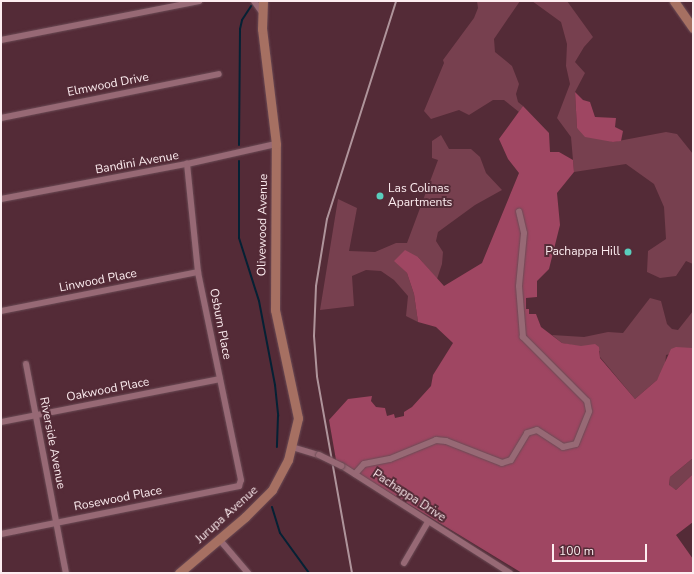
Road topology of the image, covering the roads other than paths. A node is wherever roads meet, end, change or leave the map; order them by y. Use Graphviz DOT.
graph roads {
  1 [pos="199,1"];
  2 [pos="254,1"];
  3 [pos="262,1"];
  4 [pos="674,1"];
  5 [pos="261,11"];
  6 [pos="693,28"];
  7 [pos="1,40"];
  8 [pos="218,74"];
  9 [pos="1,118"];
  10 [pos="276,144"];
  11 [pos="187,164"];
  12 [pos="1,199"];
  13 [pos="519,212"];
  14 [pos="198,272"];
  15 [pos="1,311"];
  16 [pos="26,364"];
  17 [pos="220,379"];
  18 [pos="36,416"];
  19 [pos="1,422"];
  20 [pos="292,447"];
  21 [pos="355,474"];
  22 [pos="239,486"];
  23 [pos="428,522"];
  24 [pos="57,523"];
  25 [pos="1,534"];
  26 [pos="219,539"];
  27 [pos="404,563"];
  28 [pos="66,573"];
  29 [pos="179,573"];
  30 [pos="248,573"];
  31 [pos="510,573"];
  1 -- 7 [label="street"];
  2 -- 5 [label="street"];
  3 -- 5 [label="main road, Olivewood Avenue"];
  4 -- 6 [label="main road"];
  5 -- 10 [label="main road, Olivewood Avenue"];
  8 -- 9 [label="street, Elmwood Drive"];
  10 -- 11 [label="street, Bandini Avenue"];
  10 -- 20 [label="main road, Olivewood Avenue"];
  11 -- 12 [label="street, Bandini Avenue"];
  11 -- 14 [label="street, Osburn Place"];
  13 -- 21 [label="street"];
  14 -- 15 [label="street, Linwood Place"];
  14 -- 17 [label="street, Osburn Place"];
  16 -- 18 [label="street, Riverside Avenue"];
  17 -- 18 [label="street, Oakwood Place"];
  17 -- 22 [label="street, Osburn Place"];
  18 -- 19 [label="street, Oakwood Place"];
  18 -- 24 [label="street, Riverside Avenue"];
  20 -- 21 [label="street, Pachappa Drive, bridge"];
  20 -- 26 [label="main road, Jurupa Avenue"];
  21 -- 23 [label="street, Pachappa Drive"];
  22 -- 24 [label="street, Rosewood Place"];
  23 -- 27 [label="street"];
  23 -- 31 [label="street, Pachappa Drive"];
  24 -- 25 [label="street, Rosewood Place"];
  24 -- 28 [label="street, Riverside Avenue"];
  26 -- 29 [label="main road, Jurupa Avenue"];
  26 -- 30 [label="street"];
}
